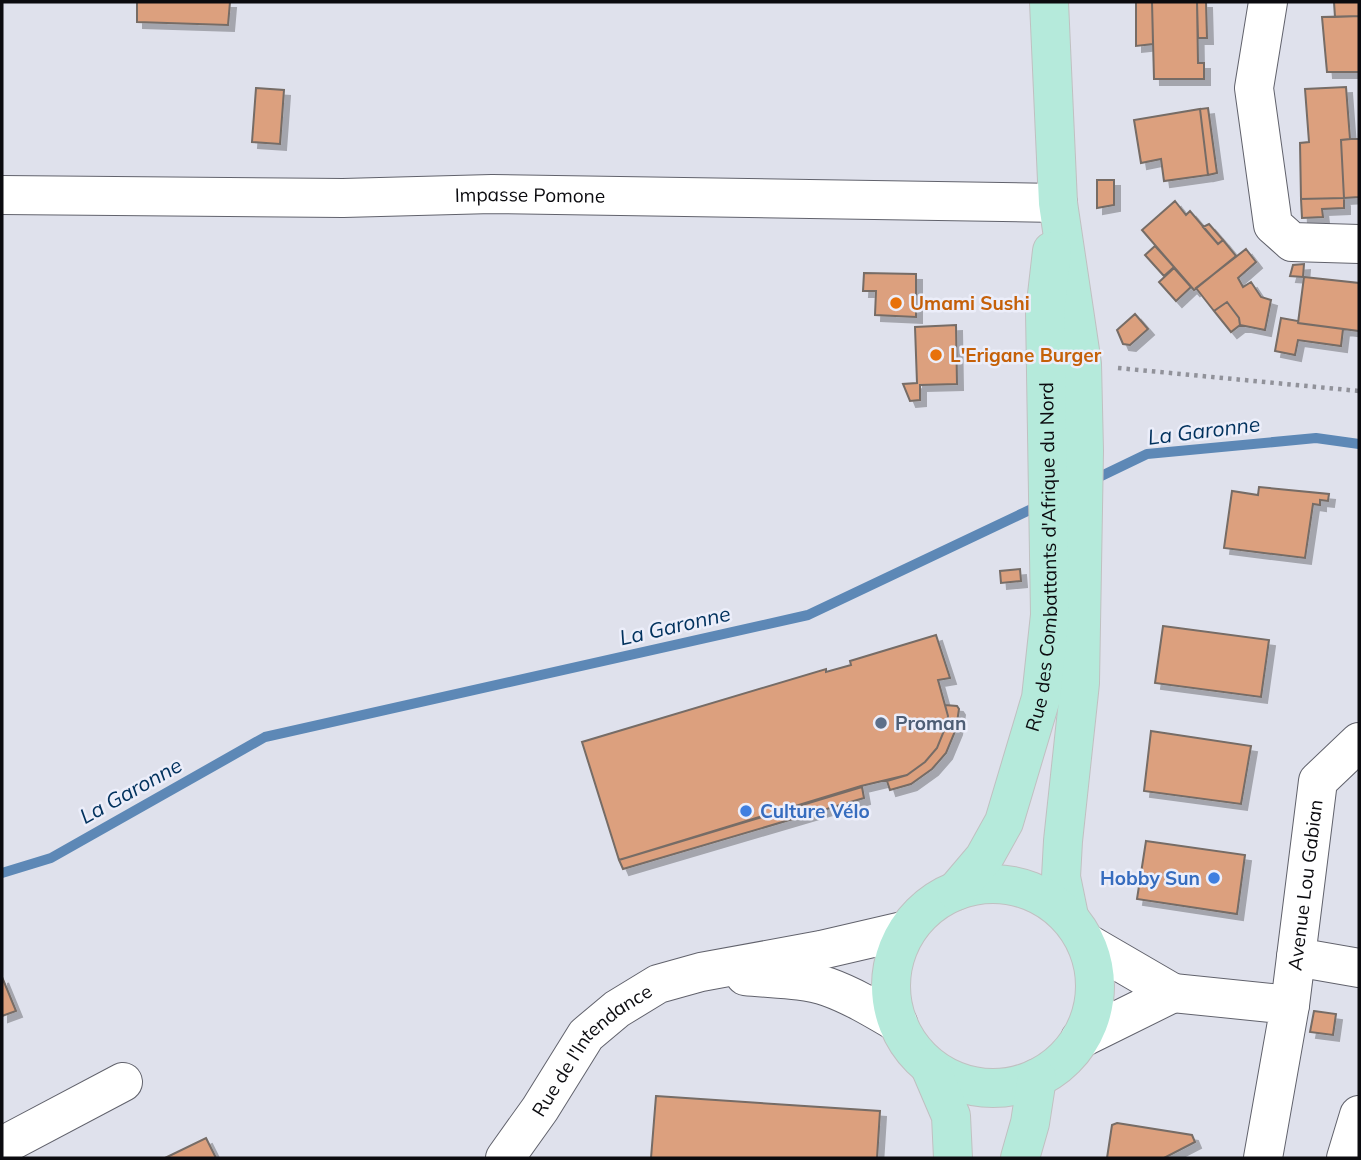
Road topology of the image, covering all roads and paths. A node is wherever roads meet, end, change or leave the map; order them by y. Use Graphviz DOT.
graph roads {
  1 [pos="1049,2"];
  2 [pos="1268,2"];
  3 [pos="2,195"];
  4 [pos="1058,203"];
  5 [pos="1359,244"];
  6 [pos="1082,364"];
  7 [pos="1359,391"];
  8 [pos="1067,566"];
  9 [pos="1359,742"];
  10 [pos="956,891"];
  11 [pos="1078,929"];
  12 [pos="906,930"];
  13 [pos="1296,957"];
  14 [pos="1359,968"];
  15 [pos="701,972"];
  16 [pos="1173,993"];
  17 [pos="1290,1005"];
  18 [pos="898,1023"];
  19 [pos="1080,1039"];
  20 [pos="930,1068"];
  21 [pos="1037,1079"];
  22 [pos="123,1082"];
  23 [pos="1359,1115"];
  24 [pos="2,1146"];
  25 [pos="505,1158"];
  26 [pos="953,1158"];
  27 [pos="1020,1158"];
  28 [pos="1263,1158"];
  29 [pos="1346,1158"];
  1 -- 4 [label="main road, Rue des Combattants d'Afrique du Nord"];
  2 -- 5 [label="street"];
  3 -- 4 [label="street, Impasse Pomone"];
  4 -- 6 [label="main road, Rue des Combattants d'Afrique du Nord"];
  4 -- 8 [label="main road, Rue des Combattants d'Afrique du Nord"];
  6 -- 7 [label="path"];
  6 -- 8 [label="main road, Rue des Combattants d'Afrique du Nord"];
  8 -- 10 [label="main road, Rue des Combattants d'Afrique du Nord"];
  8 -- 11 [label="main road, Rue des Combattants d'Afrique du Nord"];
  9 -- 13 [label="street, Avenue Lou Gabian"];
  10 -- 11 [label="main road"];
  10 -- 12 [label="main road"];
  11 -- 16 [label="street"];
  11 -- 19 [label="main road"];
  12 -- 15 [label="street, Rue de l'Intendance"];
  12 -- 18 [label="main road"];
  13 -- 14 [label="street"];
  13 -- 17 [label="street, Avenue Lou Gabian"];
  15 -- 18 [label="street, Rue de l'Intendance"];
  15 -- 25 [label="street, Rue de l'Intendance"];
  16 -- 17 [label="street"];
  16 -- 19 [label="street"];
  17 -- 28 [label="street, Avenue Lou Gabian"];
  18 -- 20 [label="main road"];
  19 -- 21 [label="main road"];
  20 -- 21 [label="main road"];
  20 -- 26 [label="main road"];
  21 -- 27 [label="main road"];
  22 -- 24 [label="street"];
  23 -- 29 [label="street"];
}
